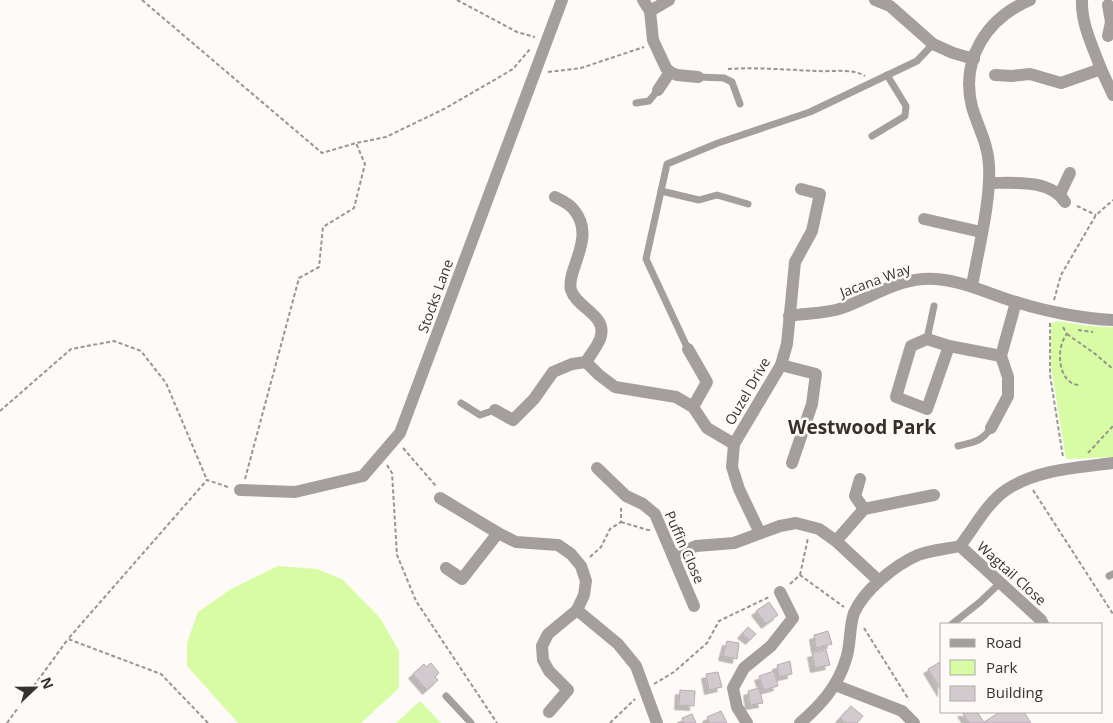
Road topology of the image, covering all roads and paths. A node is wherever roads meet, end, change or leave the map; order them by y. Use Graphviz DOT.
graph roads {
  1 [pos="142,0"];
  2 [pos="457,0"];
  3 [pos="562,0"];
  4 [pos="643,0"];
  5 [pos="669,0"];
  6 [pos="875,0"];
  7 [pos="1030,0"];
  8 [pos="1082,0"];
  9 [pos="892,3"];
  10 [pos="1108,5"];
  11 [pos="650,11"];
  12 [pos="1112,22"];
  13 [pos="544,35"];
  14 [pos="1108,36"];
  15 [pos="654,44"];
  16 [pos="933,44"];
  17 [pos="974,59"];
  18 [pos="1101,69"];
  19 [pos="670,72"];
  20 [pos="533,73"];
  21 [pos="887,75"];
  22 [pos="991,75"];
  23 [pos="712,76"];
  24 [pos="698,77"];
  25 [pos="873,82"];
  26 [pos="658,90"];
  27 [pos="1113,96"];
  28 [pos="636,103"];
  29 [pos="740,104"];
  30 [pos="872,136"];
  31 [pos="356,143"];
  32 [pos="1070,173"];
  33 [pos="990,183"];
  34 [pos="801,190"];
  35 [pos="661,191"];
  36 [pos="555,197"];
  37 [pos="1062,198"];
  38 [pos="1113,200"];
  39 [pos="748,204"];
  40 [pos="1096,215"];
  41 [pos="924,219"];
  42 [pos="981,232"];
  43 [pos="972,286"];
  44 [pos="1016,302"];
  45 [pos="934,306"];
  46 [pos="1052,315"];
  47 [pos="789,316"];
  48 [pos="1113,320"];
  49 [pos="1066,327"];
  50 [pos="1072,328"];
  51 [pos="1099,332"];
  52 [pos="1067,334"];
  53 [pos="927,339"];
  54 [pos="950,346"];
  55 [pos="688,349"];
  56 [pos="1001,356"];
  57 [pos="586,362"];
  58 [pos="781,365"];
  59 [pos="1113,369"];
  60 [pos="1079,385"];
  61 [pos="461,403"];
  62 [pos="693,407"];
  63 [pos="495,410"];
  64 [pos="0,411"];
  65 [pos="1113,426"];
  66 [pos="991,428"];
  67 [pos="395,439"];
  68 [pos="734,444"];
  69 [pos="958,446"];
  70 [pos="1096,453"];
  71 [pos="381,455"];
  72 [pos="1064,461"];
  73 [pos="792,463"];
  74 [pos="1113,464"];
  75 [pos="597,468"];
  76 [pos="860,479"];
  77 [pos="207,480"];
  78 [pos="1026,480"];
  79 [pos="240,490"];
  80 [pos="934,495"];
  81 [pos="626,496"];
  82 [pos="440,498"];
  83 [pos="864,509"];
  84 [pos="622,522"];
  85 [pos="660,525"];
  86 [pos="811,526"];
  87 [pos="498,533"];
  88 [pos="760,533"];
  89 [pos="836,541"];
  90 [pos="960,546"];
  91 [pos="674,556"];
  92 [pos="581,566"];
  93 [pos="446,568"];
  94 [pos="800,575"];
  95 [pos="879,581"];
  96 [pos="1001,582"];
  97 [pos="780,592"];
  98 [pos="694,606"];
  99 [pos="577,610"];
  100 [pos="854,614"];
  101 [pos="1113,614"];
  102 [pos="953,623"];
  103 [pos="1042,623"];
  104 [pos="68,639"];
  105 [pos="834,685"];
  106 [pos="645,689"];
  107 [pos="446,696"];
  108 [pos="910,702"];
  109 [pos="549,712"];
  110 [pos="7,723"];
  111 [pos="208,723"];
  112 [pos="470,723"];
  113 [pos="497,723"];
  114 [pos="610,723"];
  115 [pos="657,723"];
  116 [pos="747,723"];
  117 [pos="800,723"];
  118 [pos="914,723"];
  1 -- 31 [label="path"];
  2 -- 13 [label="path"];
  3 -- 13 [label="street, Stocks Lane"];
  4 -- 11 [label="street"];
  5 -- 11 [label="street"];
  6 -- 9 [label="street"];
  7 -- 17 [label="street"];
  8 -- 18 [label="street"];
  9 -- 16 [label="street"];
  10 -- 12 [label="street"];
  11 -- 15 [label="street"];
  12 -- 14 [label="street"];
  13 -- 20 [label="street, Stocks Lane"];
  13 -- 31 [label="path"];
  15 -- 19 [label="street"];
  15 -- 20 [label="path"];
  16 -- 17 [label="street"];
  16 -- 21 [label="lane"];
  17 -- 33 [label="street"];
  18 -- 22 [label="street"];
  18 -- 27 [label="street"];
  19 -- 24 [label="street"];
  19 -- 26 [label="street"];
  20 -- 67 [label="street, Stocks Lane"];
  21 -- 25 [label="lane"];
  21 -- 30 [label="lane"];
  23 -- 24 [label="lane"];
  23 -- 25 [label="path"];
  23 -- 29 [label="lane"];
  25 -- 35 [label="lane"];
  26 -- 28 [label="lane"];
  31 -- 79 [label="path"];
  32 -- 37 [label="street"];
  33 -- 37 [label="street"];
  33 -- 42 [label="street"];
  34 -- 47 [label="street, Ouzel Drive"];
  35 -- 39 [label="lane"];
  35 -- 55 [label="lane"];
  36 -- 57 [label="street"];
  37 -- 40 [label="path"];
  38 -- 40 [label="path"];
  40 -- 46 [label="path"];
  41 -- 42 [label="street"];
  42 -- 43 [label="street"];
  43 -- 44 [label="street, Jacana Way"];
  43 -- 47 [label="street, Jacana Way"];
  44 -- 46 [label="street, Jacana Way"];
  44 -- 56 [label="street"];
  45 -- 53 [label="lane"];
  46 -- 48 [label="street, Jacana Way"];
  46 -- 72 [label="path"];
  47 -- 58 [label="street, Ouzel Drive"];
  49 -- 52 [label="path"];
  50 -- 51 [label="path"];
  52 -- 59 [label="path"];
  52 -- 60 [label="path"];
  53 -- 54 [label="street"];
  53 -- 54 [label="street"];
  54 -- 56 [label="street"];
  55 -- 62 [label="street"];
  56 -- 66 [label="street"];
  57 -- 62 [label="street"];
  57 -- 63 [label="street"];
  58 -- 68 [label="street, Ouzel Drive"];
  58 -- 73 [label="street"];
  61 -- 63 [label="lane"];
  62 -- 68 [label="street"];
  64 -- 77 [label="path"];
  65 -- 70 [label="path"];
  66 -- 69 [label="lane"];
  67 -- 71 [label="street, Stocks Lane"];
  67 -- 82 [label="path"];
  68 -- 88 [label="street, Ouzel Drive"];
  71 -- 79 [label="street, Stocks Lane"];
  71 -- 113 [label="path"];
  74 -- 78 [label="street"];
  75 -- 81 [label="street, Puffin Close"];
  76 -- 83 [label="street"];
  77 -- 79 [label="path"];
  77 -- 104 [label="path"];
  78 -- 90 [label="street"];
  78 -- 101 [label="path"];
  80 -- 83 [label="street"];
  81 -- 84 [label="path"];
  81 -- 85 [label="street, Puffin Close"];
  82 -- 87 [label="street"];
  83 -- 89 [label="street"];
  84 -- 85 [label="path"];
  84 -- 92 [label="path"];
  85 -- 91 [label="street, Puffin Close"];
  86 -- 88 [label="street"];
  86 -- 89 [label="street"];
  86 -- 94 [label="path"];
  87 -- 92 [label="street"];
  87 -- 93 [label="street"];
  88 -- 91 [label="street"];
  89 -- 95 [label="street"];
  90 -- 95 [label="street"];
  90 -- 96 [label="street, Wagtail Close"];
  91 -- 98 [label="street, Puffin Close"];
  92 -- 99 [label="street"];
  94 -- 97 [label="path"];
  94 -- 100 [label="path"];
  95 -- 100 [label="street"];
  96 -- 102 [label="lane"];
  96 -- 103 [label="street, Wagtail Close"];
  97 -- 106 [label="path"];
  97 -- 116 [label="street"];
  99 -- 106 [label="street"];
  99 -- 109 [label="street"];
  100 -- 105 [label="street"];
  100 -- 108 [label="path"];
  104 -- 110 [label="path"];
  104 -- 111 [label="path"];
  105 -- 117 [label="street"];
  105 -- 118 [label="street"];
  106 -- 114 [label="path"];
  106 -- 115 [label="street"];
  107 -- 112 [label="lane"];
}
